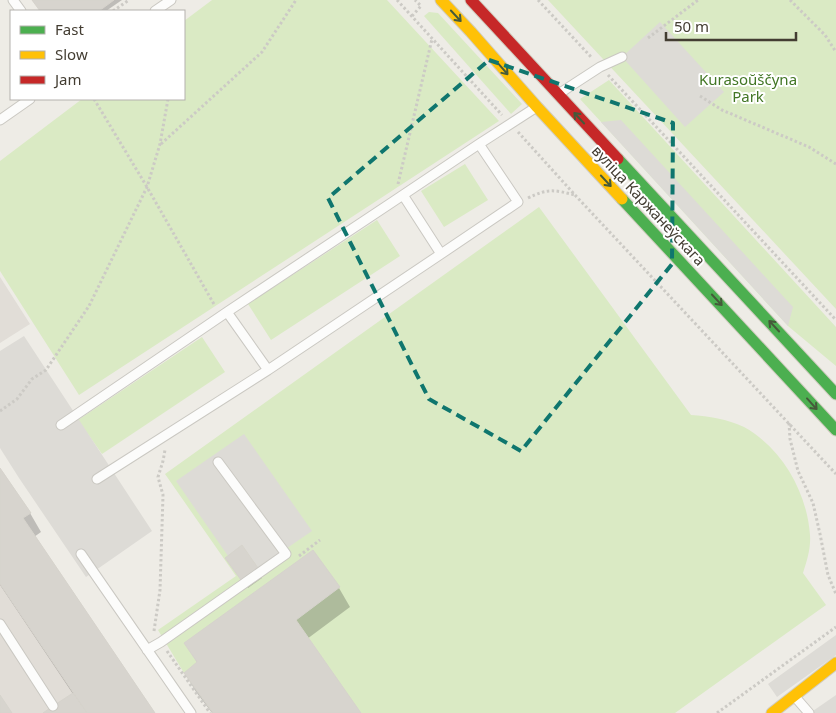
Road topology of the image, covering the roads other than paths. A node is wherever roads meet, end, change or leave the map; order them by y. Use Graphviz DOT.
graph roads {
  1 [pos="171,0"];
  2 [pos="441,0"];
  3 [pos="471,0"];
  4 [pos="156,10"];
  5 [pos="622,57"];
  6 [pos="558,95"];
  7 [pos="29,100"];
  8 [pos="537,107"];
  9 [pos="0,120"];
  10 [pos="479,144"];
  11 [pos="403,195"];
  12 [pos="441,254"];
  13 [pos="224,314"];
  14 [pos="268,370"];
  15 [pos="836,394"];
  16 [pos="61,425"];
  17 [pos="836,430"];
  18 [pos="218,462"];
  19 [pos="98,479"];
  20 [pos="81,554"];
  21 [pos="0,624"];
  22 [pos="147,650"];
  23 [pos="836,663"];
  24 [pos="794,696"];
  25 [pos="53,706"];
  26 [pos="191,713"];
  27 [pos="772,713"];
  28 [pos="809,713"];
  1 -- 4 [label="lane"];
  2 -- 8 [label="main road, вуліца Каржанеўскага, one-way"];
  3 -- 6 [label="main road, вуліца Каржанеўскага"];
  5 -- 6 [label="lane"];
  15 -- 6 [label="main road, вуліца Каржанеўскага, one-way"];
  7 -- 9 [label="lane"];
  8 -- 10 [label="lane"];
  8 -- 17 [label="main road, вуліца Каржанеўскага, one-way"];
  10 -- 11 [label="lane"];
  10 -- 12 [label="lane"];
  11 -- 12 [label="lane"];
  11 -- 13 [label="lane"];
  12 -- 14 [label="lane"];
  13 -- 14 [label="lane"];
  13 -- 16 [label="lane"];
  14 -- 19 [label="lane"];
  18 -- 22 [label="lane"];
  20 -- 22 [label="lane"];
  21 -- 25 [label="lane"];
  22 -- 26 [label="lane"];
  23 -- 24 [label="main road"];
  24 -- 27 [label="main road"];
  24 -- 28 [label="lane"];
}
